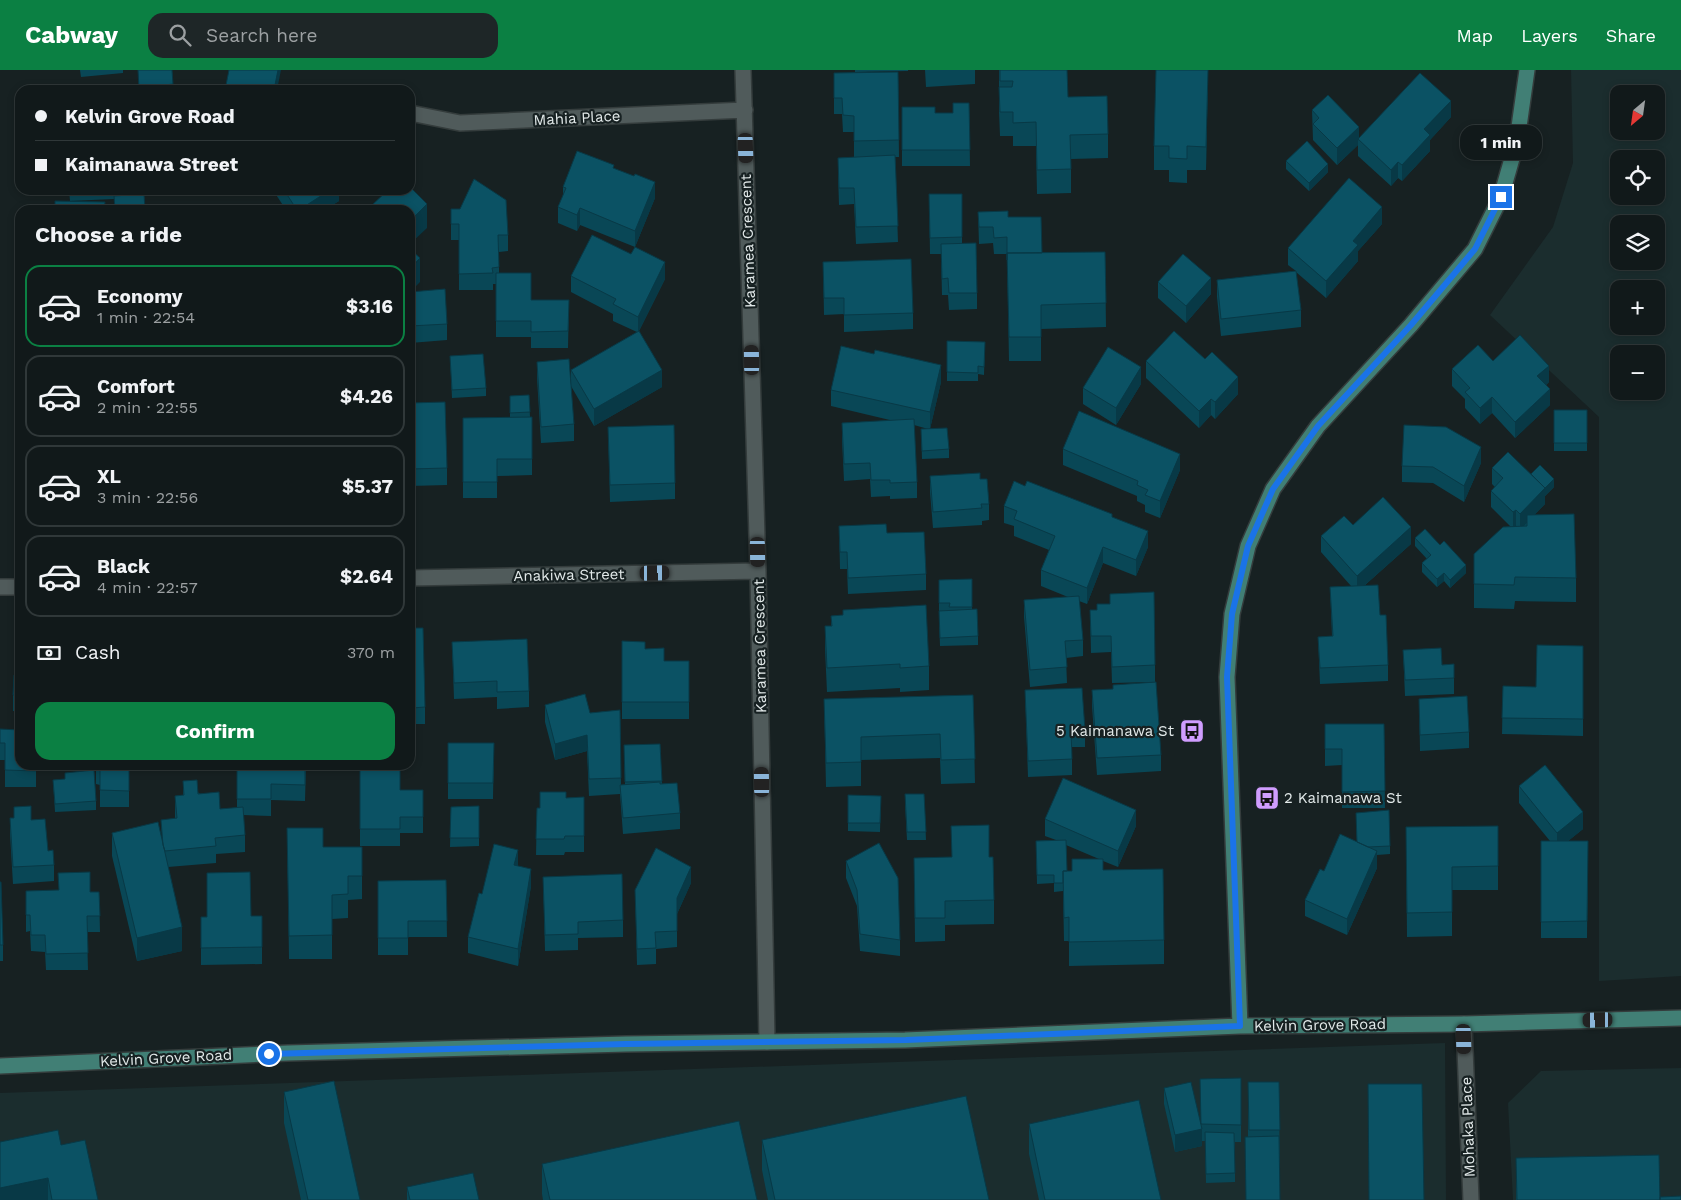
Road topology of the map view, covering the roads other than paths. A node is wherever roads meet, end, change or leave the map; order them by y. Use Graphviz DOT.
graph roads {
  1 [pos="743,70"];
  2 [pos="1527,70"];
  3 [pos="744,110"];
  4 [pos="415,113"];
  5 [pos="758,571"];
  6 [pos="415,578"];
  7 [pos="0,587"];
  8 [pos="15,587"];
  9 [pos="1681,1018"];
  10 [pos="1464,1024"];
  11 [pos="1240,1026"];
  12 [pos="767,1042"];
  13 [pos="0,1066"];
  14 [pos="1471,1200"];
  1 -- 3 [label="street, Karamea Crescent"];
  2 -- 11 [label="main road"];
  3 -- 4 [label="street, Mahia Place"];
  3 -- 5 [label="street, Karamea Crescent"];
  5 -- 6 [label="street, Anakiwa Street"];
  5 -- 12 [label="street, Karamea Crescent"];
  7 -- 8 [label="street"];
  9 -- 10 [label="main road, Kelvin Grove Road"];
  10 -- 11 [label="main road, Kelvin Grove Road"];
  10 -- 14 [label="street, Mohaka Place"];
  11 -- 12 [label="main road, Kelvin Grove Road"];
  12 -- 13 [label="main road, Kelvin Grove Road"];
}
